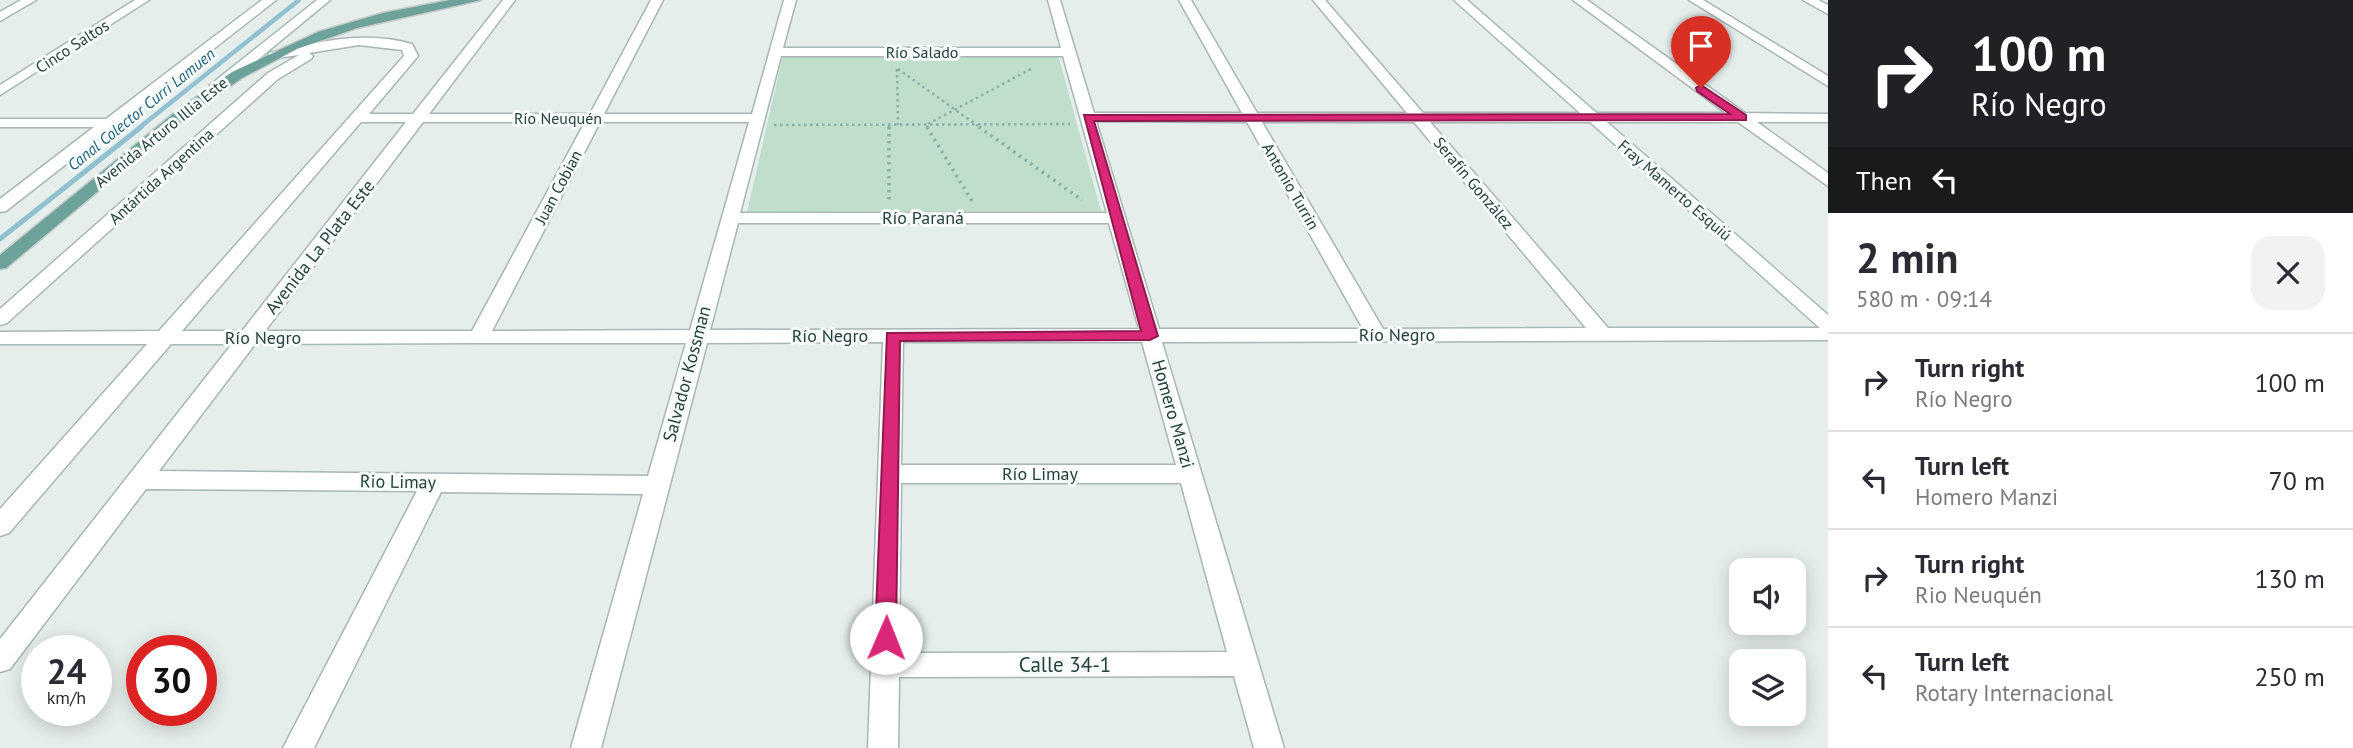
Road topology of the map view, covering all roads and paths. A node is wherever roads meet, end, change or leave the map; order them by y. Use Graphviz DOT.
graph roads {
  1 [pos="30,0"];
  2 [pos="144,0"];
  3 [pos="270,0"];
  4 [pos="324,0"];
  5 [pos="475,0"];
  6 [pos="509,0"];
  7 [pos="657,0"];
  8 [pos="789,0"];
  9 [pos="1054,0"];
  10 [pos="1185,0"];
  11 [pos="1319,0"];
  12 [pos="1460,0"];
  13 [pos="1579,0"];
  14 [pos="1695,0"];
  15 [pos="1809,0"];
  16 [pos="1828,10"];
  17 [pos="0,16"];
  18 [pos="378,19"];
  19 [pos="331,46"];
  20 [pos="405,52"];
  21 [pos="775,52"];
  22 [pos="1069,52"];
  23 [pos="274,56"];
  24 [pos="1032,69"];
  25 [pos="1828,82"];
  26 [pos="0,91"];
  27 [pos="953,110"];
  28 [pos="186,111"];
  29 [pos="1078,114"];
  30 [pos="358,118"];
  31 [pos="420,118"];
  32 [pos="595,118"];
  33 [pos="757,118"];
  34 [pos="1253,118"];
  35 [pos="1418,118"];
  36 [pos="1594,118"];
  37 [pos="1742,118"];
  38 [pos="1828,118"];
  39 [pos="109,123"];
  40 [pos="0,124"];
  41 [pos="973,124"];
  42 [pos="889,125"];
  43 [pos="898,125"];
  44 [pos="926,125"];
  45 [pos="771,137"];
  46 [pos="1828,181"];
  47 [pos="1084,201"];
  48 [pos="0,207"];
  49 [pos="889,208"];
  50 [pos="976,208"];
  51 [pos="730,218"];
  52 [pos="1116,218"];
  53 [pos="0,264"];
  54 [pos="0,319"];
  55 [pos="1828,325"];
  56 [pos="1602,334"];
  57 [pos="1828,334"];
  58 [pos="1377,335"];
  59 [pos="892,336"];
  60 [pos="1150,336"];
  61 [pos="479,337"];
  62 [pos="698,337"];
  63 [pos="0,338"];
  64 [pos="165,338"];
  65 [pos="250,338"];
  66 [pos="889,474"];
  67 [pos="1190,474"];
  68 [pos="139,480"];
  69 [pos="433,483"];
  70 [pos="657,485"];
  71 [pos="0,526"];
  72 [pos="0,660"];
  73 [pos="1245,664"];
  74 [pos="885,665"];
  75 [pos="298,748"];
  76 [pos="586,748"];
  77 [pos="883,748"];
  78 [pos="1269,748"];
  1 -- 17 [label="street"];
  2 -- 26 [label="street, Cinco Saltos"];
  3 -- 39 [label="street"];
  4 -- 28 [label="street, Avenida Arturo Illia Este"];
  5 -- 18 [label="main road"];
  6 -- 31 [label="street, Avenida La Plata Este"];
  7 -- 32 [label="street, Juan Cobian"];
  8 -- 21 [label="street, Salvador Kossman"];
  9 -- 22 [label="street, Homero Manzi"];
  10 -- 34 [label="street, Antonio Turrin"];
  11 -- 35 [label="street, Serafín González"];
  12 -- 36 [label="street, Fray Mamerto Esquiú"];
  13 -- 37 [label="street"];
  14 -- 25 [label="street"];
  15 -- 16 [label="street"];
  18 -- 20 [label="street"];
  18 -- 23 [label="main road"];
  19 -- 20 [label="street"];
  19 -- 23 [label="street"];
  19 -- 54 [label="street, Antártida Argentina"];
  20 -- 30 [label="street"];
  21 -- 22 [label="street, Río Salado"];
  21 -- 33 [label="street, Salvador Kossman"];
  22 -- 29 [label="street, Homero Manzi"];
  23 -- 28 [label="main road"];
  24 -- 27 [label="path"];
  27 -- 41 [label="path"];
  27 -- 43 [label="path"];
  27 -- 44 [label="path"];
  28 -- 53 [label="main road, Avenida Arturo Illia Este"];
  29 -- 34 [label="street"];
  29 -- 41 [label="path"];
  29 -- 52 [label="street, Homero Manzi"];
  30 -- 31 [label="street, Río Neuquén"];
  30 -- 64 [label="street"];
  31 -- 32 [label="street, Río Neuquén"];
  31 -- 65 [label="street, Avenida La Plata Este"];
  32 -- 33 [label="street, Río Neuquén"];
  32 -- 61 [label="street, Juan Cobian"];
  33 -- 51 [label="street, Salvador Kossman"];
  34 -- 35 [label="street"];
  34 -- 58 [label="street, Antonio Turrin"];
  35 -- 36 [label="street"];
  35 -- 56 [label="street, Serafín González"];
  36 -- 37 [label="street"];
  36 -- 55 [label="street, Fray Mamerto Esquiú"];
  37 -- 38 [label="street"];
  37 -- 46 [label="street"];
  39 -- 40 [label="street"];
  39 -- 48 [label="street"];
  41 -- 44 [label="path"];
  41 -- 47 [label="path"];
  42 -- 43 [label="path"];
  42 -- 45 [label="path"];
  42 -- 49 [label="path"];
  43 -- 44 [label="path"];
  44 -- 50 [label="path"];
  51 -- 52 [label="street, Río Paraná"];
  51 -- 62 [label="street, Salvador Kossman"];
  52 -- 60 [label="street, Homero Manzi"];
  56 -- 57 [label="street, Río Negro"];
  56 -- 58 [label="street, Río Negro"];
  58 -- 60 [label="street, Río Negro"];
  59 -- 60 [label="street, Río Negro"];
  59 -- 62 [label="street, Río Negro"];
  59 -- 66 [label="street"];
  60 -- 67 [label="street, Homero Manzi"];
  61 -- 62 [label="street, Río Negro"];
  61 -- 65 [label="street, Río Negro"];
  62 -- 70 [label="street, Salvador Kossman"];
  63 -- 64 [label="street, Río Negro"];
  64 -- 65 [label="street, Río Negro"];
  64 -- 71 [label="street"];
  65 -- 68 [label="street, Avenida La Plata Este"];
  66 -- 67 [label="street, Río Limay"];
  66 -- 74 [label="street"];
  67 -- 73 [label="street, Homero Manzi"];
  68 -- 69 [label="street, Rio Limay"];
  68 -- 72 [label="street, Avenida La Plata Este"];
  69 -- 70 [label="street, Rio Limay"];
  69 -- 75 [label="street"];
  70 -- 76 [label="street, Salvador Kossman"];
  73 -- 74 [label="street, Calle 34-1"];
  73 -- 78 [label="street, Homero Manzi"];
  74 -- 77 [label="street"];
}
